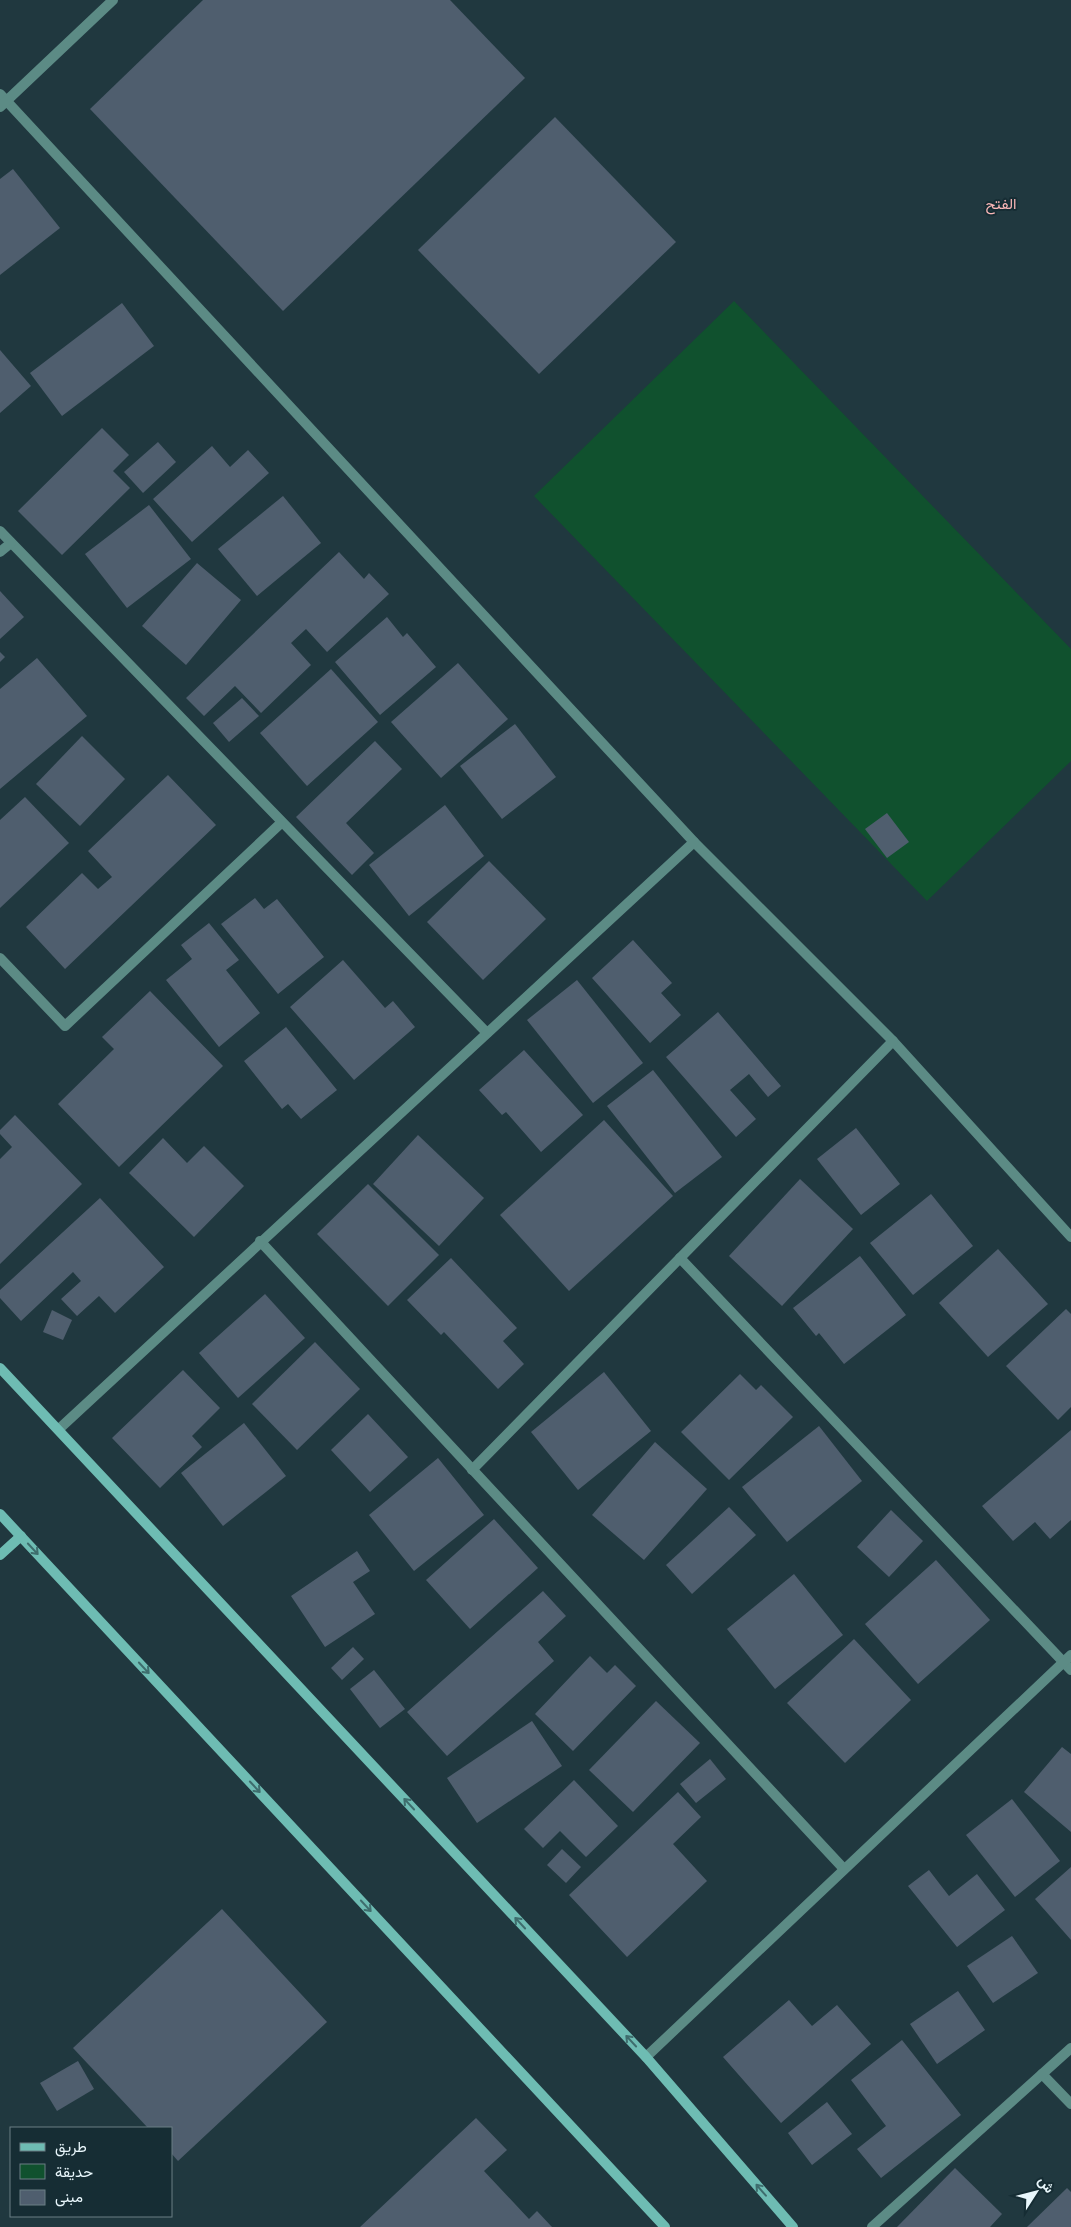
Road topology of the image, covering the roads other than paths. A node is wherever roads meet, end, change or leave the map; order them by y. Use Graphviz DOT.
graph roads {
  1 [pos="113,0"];
  2 [pos="2,101"];
  3 [pos="0,531"];
  4 [pos="12,543"];
  5 [pos="0,552"];
  6 [pos="281,823"];
  7 [pos="694,842"];
  8 [pos="0,958"];
  9 [pos="487,1033"];
  10 [pos="893,1041"];
  11 [pos="1071,1237"];
  12 [pos="260,1241"];
  13 [pos="680,1258"];
  14 [pos="0,1368"];
  15 [pos="59,1429"];
  16 [pos="472,1470"];
  17 [pos="0,1514"];
  18 [pos="21,1536"];
  19 [pos="0,1555"];
  20 [pos="1067,1658"];
  21 [pos="1071,1670"];
  22 [pos="844,1868"];
  23 [pos="1071,2048"];
  24 [pos="646,2057"];
  25 [pos="1042,2074"];
  26 [pos="1071,2104"];
  27 [pos="665,2227"];
  28 [pos="793,2227"];
  29 [pos="872,2227"];
  1 -- 2 [label="street"];
  2 -- 7 [label="street"];
  3 -- 4 [label="street"];
  4 -- 5 [label="street"];
  4 -- 6 [label="street"];
  6 -- 8 [label="street"];
  6 -- 9 [label="street"];
  7 -- 9 [label="street"];
  7 -- 10 [label="street"];
  9 -- 12 [label="street"];
  10 -- 11 [label="street"];
  10 -- 13 [label="street"];
  12 -- 15 [label="street"];
  12 -- 16 [label="street"];
  13 -- 16 [label="street"];
  13 -- 20 [label="street"];
  14 -- 15 [label="street"];
  24 -- 15 [label="street, one-way"];
  16 -- 22 [label="street"];
  17 -- 18 [label="street"];
  18 -- 19 [label="street"];
  18 -- 27 [label="street, one-way"];
  20 -- 21 [label="street"];
  20 -- 22 [label="street"];
  22 -- 24 [label="street"];
  23 -- 25 [label="street"];
  28 -- 24 [label="street, one-way"];
  25 -- 26 [label="street"];
  25 -- 29 [label="street"];
}
